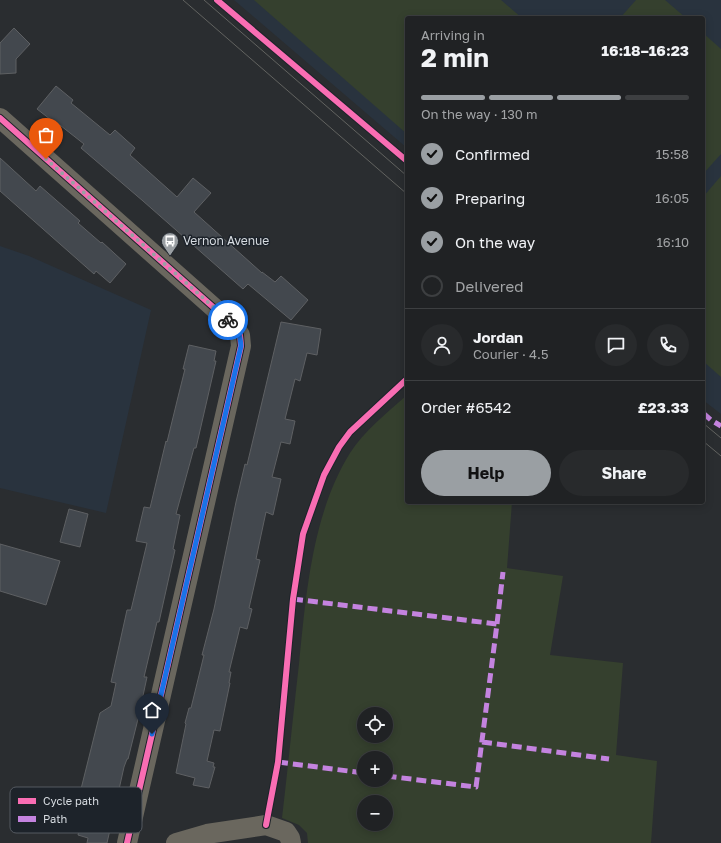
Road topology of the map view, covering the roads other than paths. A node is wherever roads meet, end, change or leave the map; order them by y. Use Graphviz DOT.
graph roads {
  1 [pos="0,118"];
  2 [pos="141,787"];
  3 [pos="130,833"];
  4 [pos="128,843"];
  5 [pos="176,843"];
  6 [pos="291,843"];
  1 -- 2 [label="street"];
  3 -- 4 [label="street"];
  5 -- 6 [label="street"];
}
